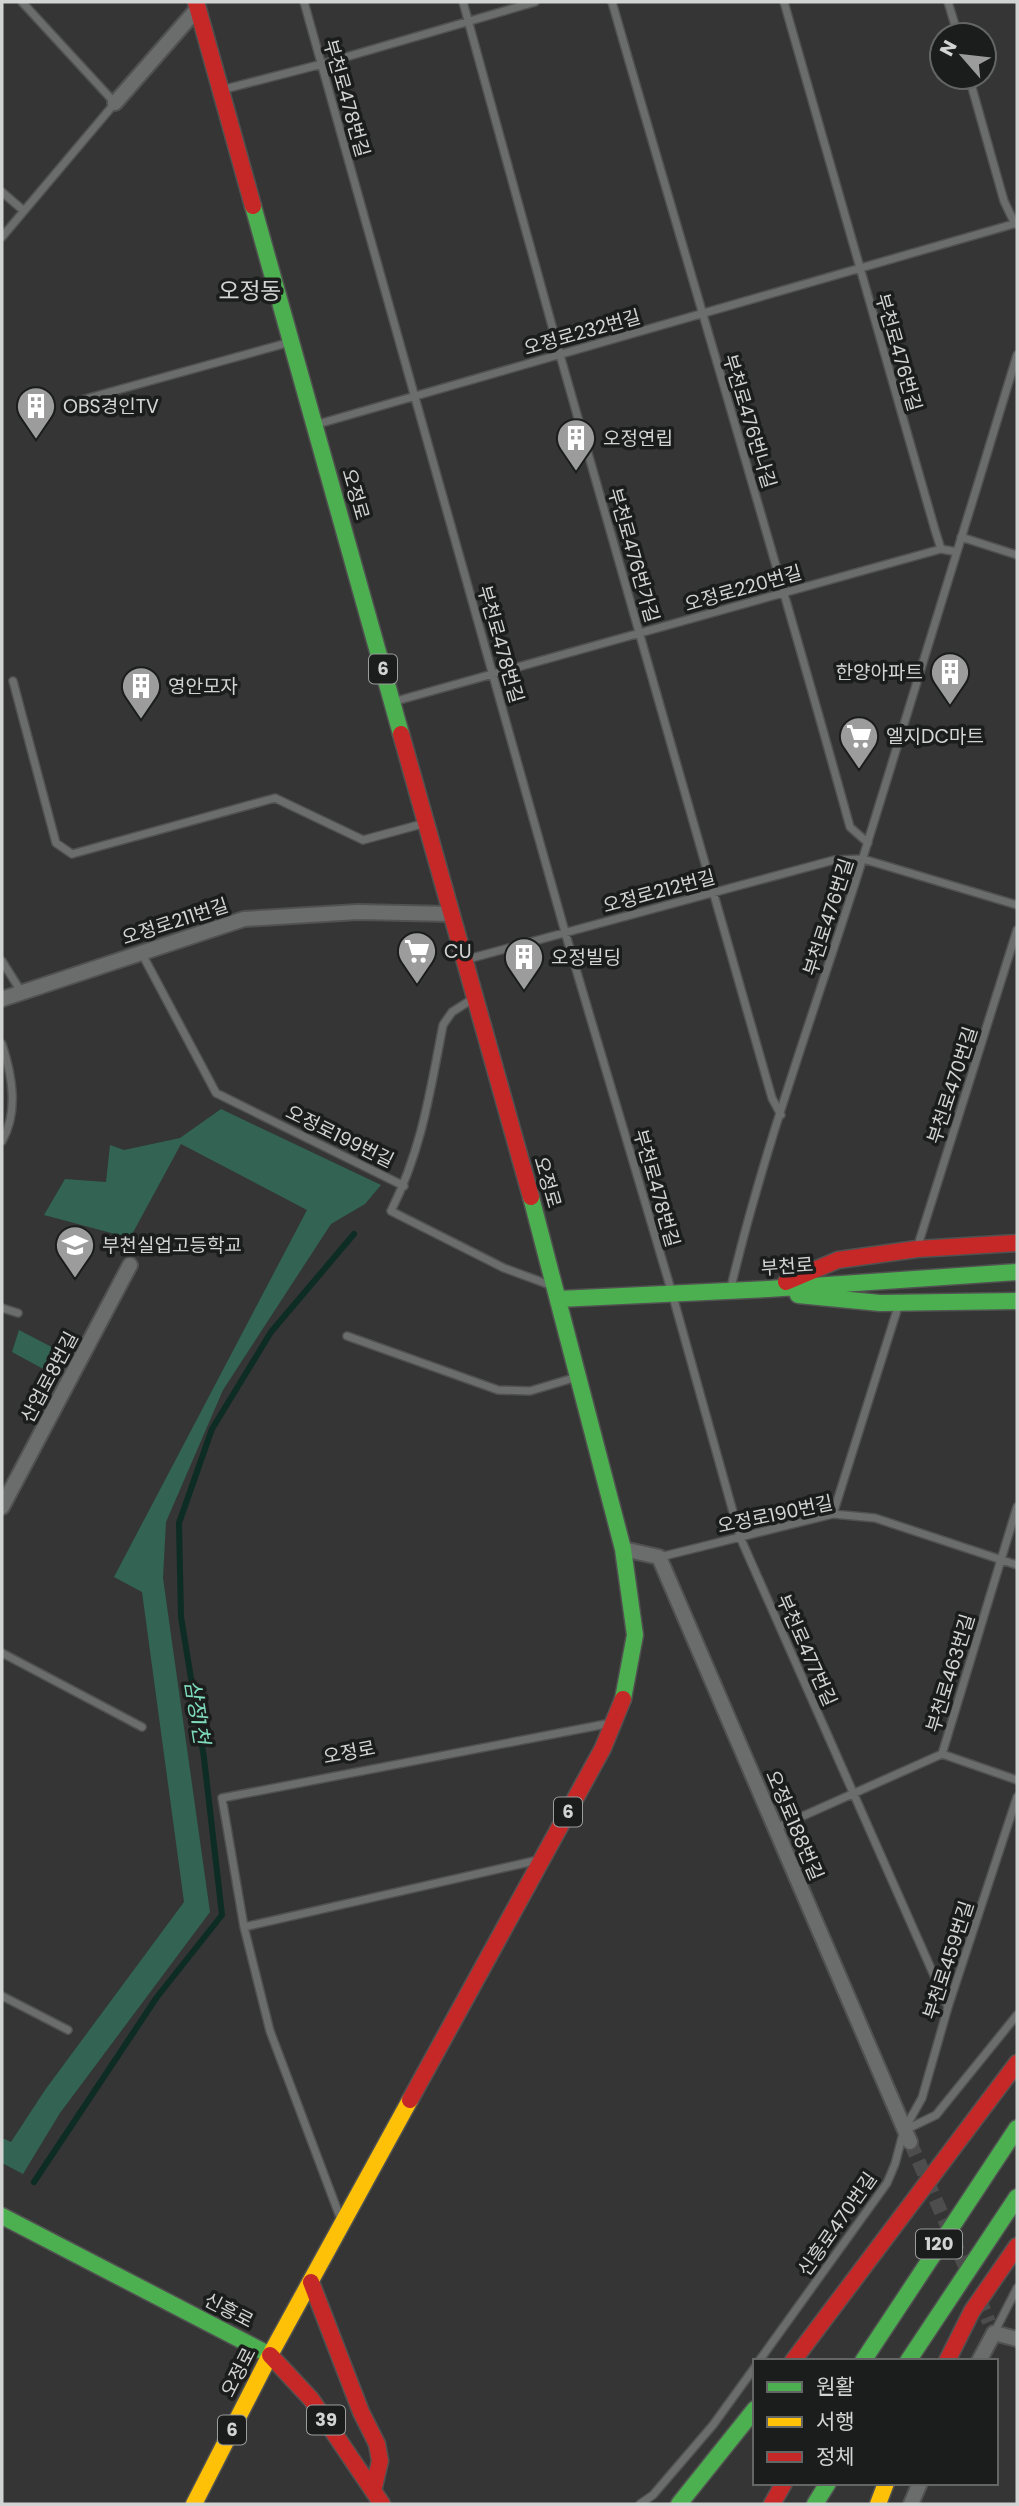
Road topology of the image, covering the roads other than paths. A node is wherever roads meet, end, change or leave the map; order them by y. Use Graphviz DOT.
graph roads {
  1 [pos="22,2"];
  2 [pos="304,2"];
  3 [pos="463,2"];
  4 [pos="534,2"];
  5 [pos="612,2"];
  6 [pos="785,2"];
  7 [pos="948,2"];
  8 [pos="197,5"];
  9 [pos="469,20"];
  10 [pos="954,21"];
  11 [pos="322,64"];
  12 [pos="221,90"];
  13 [pos="973,91"];
  14 [pos="116,103"];
  15 [pos="2,192"];
  16 [pos="24,211"];
  17 [pos="1016,224"];
  18 [pos="2,237"];
  19 [pos="859,268"];
  20 [pos="701,314"];
  21 [pos="292,342"];
  22 [pos="560,355"];
  23 [pos="1017,355"];
  24 [pos="414,397"];
  25 [pos="74,402"];
  26 [pos="314,425"];
  27 [pos="961,537"];
  28 [pos="941,549"];
  29 [pos="957,552"];
  30 [pos="1017,555"];
  31 [pos="786,592"];
  32 [pos="640,633"];
  33 [pos="493,674"];
  34 [pos="13,681"];
  35 [pos="392,702"];
  36 [pos="426,823"];
  37 [pos="868,843"];
  38 [pos="863,859"];
  39 [pos="713,892"];
  40 [pos="1017,905"];
  41 [pos="451,914"];
  42 [pos="1017,930"];
  43 [pos="565,932"];
  44 [pos="141,952"];
  45 [pos="464,960"];
  46 [pos="2,961"];
  47 [pos="22,993"];
  48 [pos="475,998"];
  49 [pos="2,999"];
  50 [pos="2,1044"];
  51 [pos="781,1115"];
  52 [pos="2,1141"];
  53 [pos="404,1185"];
  54 [pos="1017,1243"];
  55 [pos="917,1249"];
  56 [pos="130,1265"];
  57 [pos="1017,1272"];
  58 [pos="768,1289"];
  59 [pos="730,1291"];
  60 [pos="557,1293"];
  61 [pos="672,1293"];
  62 [pos="1017,1301"];
  63 [pos="899,1305"];
  64 [pos="2,1308"];
  65 [pos="18,1313"];
  66 [pos="347,1336"];
  67 [pos="579,1377"];
  68 [pos="2,1507"];
  69 [pos="1017,1507"];
  70 [pos="833,1514"];
  71 [pos="740,1537"];
  72 [pos="623,1549"];
  73 [pos="659,1557"];
  74 [pos="1001,1560"];
  75 [pos="1017,1565"];
  76 [pos="2,1653"];
  77 [pos="614,1722"];
  78 [pos="142,1727"];
  79 [pos="943,1754"];
  80 [pos="1017,1780"];
  81 [pos="853,1794"];
  82 [pos="1017,1797"];
  83 [pos="775,1828"];
  84 [pos="542,1859"];
  85 [pos="244,1927"];
  86 [pos="2,1996"];
  87 [pos="948,2007"];
  88 [pos="1017,2015"];
  89 [pos="68,2030"];
  90 [pos="1017,2063"];
  91 [pos="1017,2128"];
  92 [pos="907,2136"];
  93 [pos="1017,2197"];
  94 [pos="2,2216"];
  95 [pos="342,2224"];
  96 [pos="1017,2246"];
  97 [pos="311,2282"];
  98 [pos="1017,2288"];
  99 [pos="992,2327"];
  100 [pos="1017,2339"];
  101 [pos="270,2355"];
  102 [pos="760,2359"];
  103 [pos="795,2359"];
  104 [pos="864,2359"];
  105 [pos="909,2359"];
  106 [pos="948,2359"];
  107 [pos="980,2359"];
  108 [pos="753,2370"];
  109 [pos="753,2412"];
  110 [pos="783,2485"];
  111 [pos="827,2485"];
  112 [pos="885,2485"];
  113 [pos="919,2485"];
  114 [pos="378,2498"];
  115 [pos="194,2504"];
  116 [pos="640,2504"];
  117 [pos="679,2504"];
  118 [pos="772,2504"];
  119 [pos="815,2504"];
  120 [pos="878,2504"];
  121 [pos="911,2504"];
  1 -- 14 [label="lane"];
  2 -- 11 [label="lane, 부천로478번길"];
  3 -- 9 [label="lane, 부천로476번가길"];
  4 -- 9 [label="lane"];
  5 -- 20 [label="lane, 부천로476번나길"];
  6 -- 19 [label="lane"];
  7 -- 10 [label="lane"];
  8 -- 12 [label="main road, 오정로 / 6"];
  8 -- 14 [label="street"];
  9 -- 11 [label="lane"];
  9 -- 22 [label="lane, 부천로476번가길"];
  11 -- 12 [label="lane"];
  11 -- 24 [label="lane, 부천로478번길"];
  12 -- 21 [label="main road, 오정로 / 6"];
  13 -- 17 [label="lane, 오정로232번길"];
  14 -- 16 [label="lane"];
  15 -- 16 [label="lane"];
  16 -- 18 [label="lane"];
  17 -- 19 [label="lane, 오정로232번길"];
  19 -- 20 [label="lane, 오정로232번길"];
  19 -- 28 [label="lane, 부천로476번길"];
  20 -- 22 [label="lane, 오정로232번길"];
  20 -- 31 [label="lane, 부천로476번나길"];
  21 -- 25 [label="lane"];
  21 -- 26 [label="main road, 오정로 / 6"];
  22 -- 24 [label="lane, 오정로232번길"];
  22 -- 32 [label="lane, 부천로476번가길"];
  23 -- 27 [label="lane, 부천로476번길"];
  24 -- 26 [label="lane, 오정로232번길"];
  24 -- 33 [label="lane, 부천로478번길"];
  26 -- 35 [label="main road, 오정로 / 6"];
  27 -- 29 [label="lane, 부천로476번길"];
  27 -- 30 [label="lane"];
  28 -- 29 [label="lane"];
  28 -- 31 [label="lane, 오정로220번길"];
  29 -- 37 [label="lane, 부천로476번길"];
  31 -- 32 [label="lane, 오정로220번길"];
  31 -- 37 [label="lane, 부천로476번나길"];
  32 -- 33 [label="lane, 오정로220번길"];
  32 -- 39 [label="lane, 부천로476번가길"];
  33 -- 35 [label="lane, 오정로220번길"];
  33 -- 43 [label="lane, 부천로478번길"];
  34 -- 36 [label="lane"];
  35 -- 36 [label="main road, 오정로 / 6"];
  36 -- 41 [label="main road, 오정로 / 6"];
  37 -- 38 [label="lane, 부천로476번길"];
  38 -- 39 [label="lane, 오정로212번길"];
  38 -- 40 [label="lane"];
  38 -- 51 [label="lane, 부천로476번길"];
  39 -- 43 [label="lane, 오정로212번길"];
  39 -- 51 [label="lane, 부천로476번가길"];
  41 -- 44 [label="street, 오정로211번길"];
  41 -- 45 [label="main road, 오정로 / 6"];
  42 -- 55 [label="lane, 부천로470번길"];
  43 -- 45 [label="lane, 오정로212번길"];
  43 -- 61 [label="lane, 부천로478번길"];
  44 -- 47 [label="street, 오정로211번길"];
  44 -- 53 [label="lane, 오정로199번길"];
  45 -- 48 [label="main road, 오정로 / 6"];
  46 -- 47 [label="lane"];
  47 -- 49 [label="street, 오정로211번길"];
  48 -- 53 [label="lane"];
  48 -- 60 [label="main road, 오정로 / 6"];
  50 -- 52 [label="lane"];
  51 -- 59 [label="lane, 부천로476번길"];
  53 -- 60 [label="lane, 오정로199번길"];
  54 -- 55 [label="main road"];
  55 -- 58 [label="main road"];
  56 -- 68 [label="street, 산업로8번길"];
  57 -- 58 [label="main road, 부천로"];
  58 -- 59 [label="main road, 부천로"];
  58 -- 63 [label="main road"];
  59 -- 61 [label="main road, 부천로"];
  60 -- 61 [label="main road, 부천로"];
  60 -- 67 [label="main road, 오정로 / 6"];
  61 -- 71 [label="lane, 부천로477번길"];
  62 -- 63 [label="main road"];
  63 -- 70 [label="lane"];
  64 -- 65 [label="lane"];
  66 -- 67 [label="lane"];
  67 -- 72 [label="main road, 오정로 / 6"];
  69 -- 74 [label="lane, 부천로463번길"];
  70 -- 71 [label="lane, 오정로190번길"];
  70 -- 74 [label="lane, 오정로190번길"];
  71 -- 73 [label="lane, 오정로190번길"];
  71 -- 81 [label="lane, 부천로477번길"];
  72 -- 73 [label="street"];
  72 -- 77 [label="main road, 오정로 / 6"];
  73 -- 83 [label="street, 오정로188번길"];
  74 -- 75 [label="lane, 오정로190번길"];
  74 -- 79 [label="lane, 부천로463번길"];
  76 -- 78 [label="lane"];
  77 -- 84 [label="main road, 오정로 / 6"];
  77 -- 85 [label="lane, 오정로"];
  79 -- 80 [label="lane"];
  79 -- 81 [label="lane, 부천로463번길"];
  81 -- 83 [label="lane, 부천로463번길"];
  81 -- 87 [label="lane, 부천로477번길"];
  82 -- 87 [label="lane, 부천로459번길"];
  83 -- 92 [label="street, 오정로188번길"];
  84 -- 85 [label="lane"];
  84 -- 95 [label="main road, 오정로 / 6"];
  85 -- 95 [label="lane, 오정로"];
  86 -- 89 [label="lane"];
  87 -- 92 [label="lane, 부천로459번길"];
  88 -- 92 [label="lane"];
  90 -- 103 [label="main road"];
  91 -- 104 [label="main road, 120"];
  92 -- 102 [label="lane, 신흥로470번길"];
  93 -- 105 [label="main road, 120"];
  94 -- 101 [label="main road, 신흥로"];
  95 -- 97 [label="main road, 오정로 / 6"];
  96 -- 106 [label="main road"];
  97 -- 101 [label="main road, 오정로 / 6"];
  97 -- 114 [label="main road"];
  98 -- 99 [label="lane"];
  99 -- 100 [label="street"];
  99 -- 107 [label="street"];
  101 -- 114 [label="main road, 신흥로 / 39"];
  101 -- 115 [label="main road, 오정로 / 6"];
  108 -- 116 [label="lane"];
  109 -- 117 [label="main road"];
  110 -- 118 [label="main road"];
  111 -- 119 [label="main road"];
  112 -- 120 [label="main road"];
  113 -- 121 [label="street"];
}
